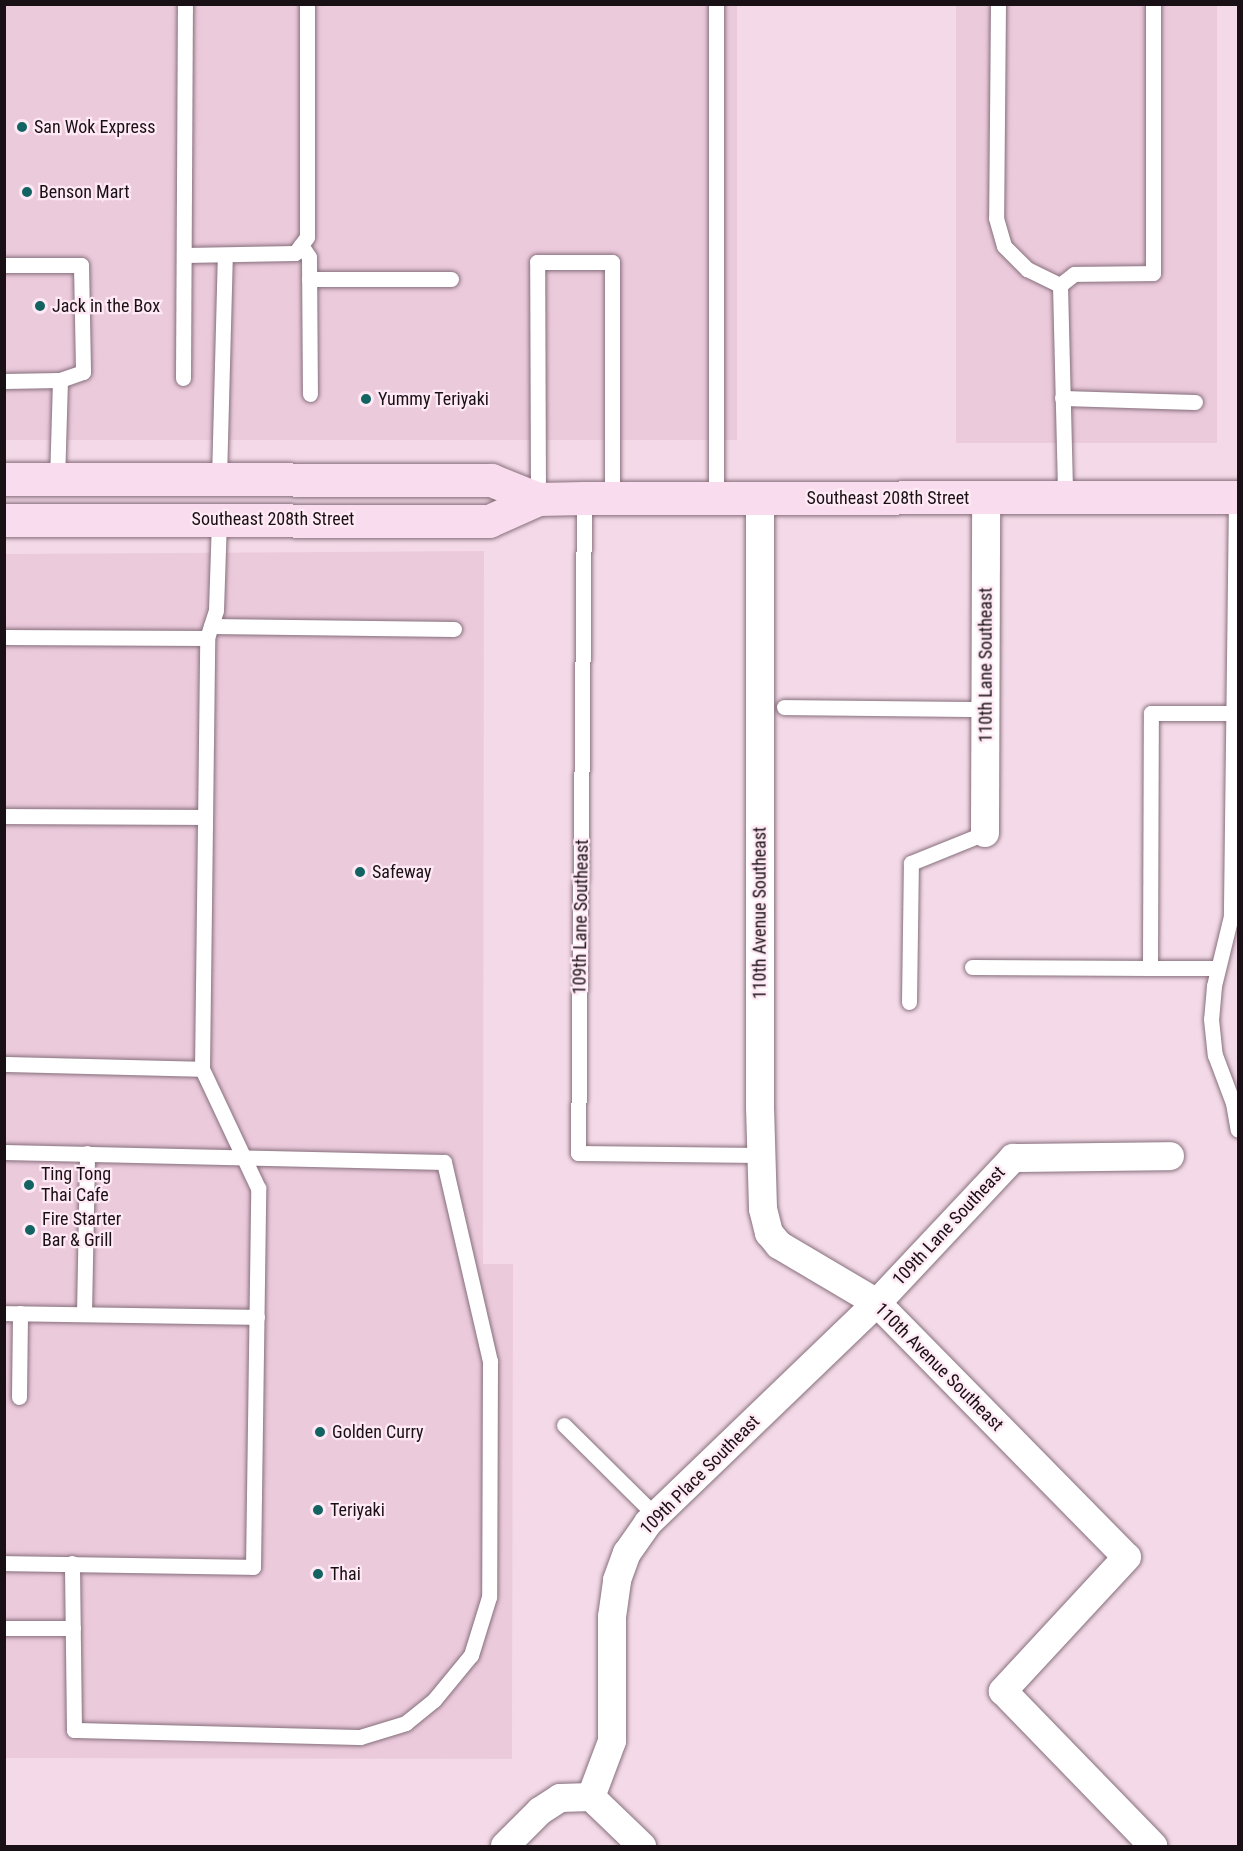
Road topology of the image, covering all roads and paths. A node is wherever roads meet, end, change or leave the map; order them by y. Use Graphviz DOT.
graph roads {
  1 [pos="184,4"];
  2 [pos="308,4"];
  3 [pos="716,4"];
  4 [pos="998,4"];
  5 [pos="1154,4"];
  6 [pos="301,245"];
  7 [pos="184,255"];
  8 [pos="225,256"];
  9 [pos="4,265"];
  10 [pos="309,279"];
  11 [pos="451,279"];
  12 [pos="1060,285"];
  13 [pos="183,378"];
  14 [pos="60,380"];
  15 [pos="4,381"];
  16 [pos="310,394"];
  17 [pos="1062,398"];
  18 [pos="1195,402"];
  19 [pos="4,479"];
  20 [pos="57,479"];
  21 [pos="219,479"];
  22 [pos="1237,496"];
  23 [pos="1065,497"];
  24 [pos="598,498"];
  25 [pos="986,498"];
  26 [pos="537,499"];
  27 [pos="716,499"];
  28 [pos="760,499"];
  29 [pos="219,519"];
  30 [pos="4,520"];
  31 [pos="454,629"];
  32 [pos="1237,631"];
  33 [pos="209,632"];
  34 [pos="4,637"];
  35 [pos="784,707"];
  36 [pos="986,709"];
  37 [pos="1233,713"];
  38 [pos="4,816"];
  39 [pos="205,817"];
  40 [pos="986,833"];
  41 [pos="972,968"];
  42 [pos="1150,968"];
  43 [pos="1218,968"];
  44 [pos="909,1002"];
  45 [pos="4,1064"];
  46 [pos="202,1069"];
  47 [pos="1239,1130"];
  48 [pos="4,1152"];
  49 [pos="87,1153"];
  50 [pos="760,1155"];
  51 [pos="1170,1156"];
  52 [pos="245,1157"];
  53 [pos="877,1303"];
  54 [pos="4,1313"];
  55 [pos="20,1313"];
  56 [pos="84,1314"];
  57 [pos="257,1317"];
  58 [pos="19,1397"];
  59 [pos="564,1425"];
  60 [pos="655,1515"];
  61 [pos="4,1563"];
  62 [pos="72,1563"];
  63 [pos="4,1628"];
  64 [pos="73,1628"];
  65 [pos="591,1797"];
  66 [pos="505,1846"];
  67 [pos="642,1846"];
  68 [pos="1153,1846"];
  1 -- 7 [label="lane"];
  2 -- 6 [label="lane"];
  3 -- 27 [label="lane"];
  4 -- 12 [label="lane"];
  5 -- 12 [label="lane"];
  6 -- 8 [label="lane"];
  6 -- 10 [label="lane"];
  7 -- 8 [label="lane"];
  7 -- 13 [label="lane"];
  8 -- 21 [label="lane"];
  9 -- 14 [label="lane"];
  10 -- 11 [label="lane"];
  10 -- 16 [label="lane"];
  12 -- 17 [label="lane"];
  14 -- 15 [label="lane"];
  14 -- 20 [label="lane"];
  17 -- 18 [label="lane"];
  17 -- 23 [label="lane"];
  19 -- 20 [label="main road, Southeast 208th Street"];
  20 -- 21 [label="main road, Southeast 208th Street"];
  21 -- 26 [label="main road, Southeast 208th Street"];
  22 -- 23 [label="main road, Southeast 208th Street"];
  22 -- 32 [label="lane"];
  23 -- 25 [label="main road, Southeast 208th Street"];
  24 -- 26 [label="main road, Southeast 208th Street"];
  24 -- 26 [label="lane"];
  24 -- 27 [label="main road, Southeast 208th Street"];
  24 -- 50 [label="lane, 109th Lane Southeast"];
  25 -- 28 [label="main road, Southeast 208th Street"];
  25 -- 36 [label="street, 110th Lane Southeast"];
  26 -- 29 [label="main road, Southeast 208th Street"];
  27 -- 28 [label="main road, Southeast 208th Street"];
  28 -- 50 [label="street, 110th Avenue Southeast"];
  29 -- 30 [label="main road, Southeast 208th Street"];
  29 -- 33 [label="lane"];
  31 -- 33 [label="lane"];
  32 -- 37 [label="lane"];
  33 -- 34 [label="lane"];
  33 -- 39 [label="lane"];
  35 -- 36 [label="lane"];
  36 -- 40 [label="street, 110th Lane Southeast"];
  37 -- 42 [label="lane"];
  37 -- 43 [label="lane"];
  38 -- 39 [label="lane"];
  39 -- 46 [label="lane"];
  40 -- 44 [label="lane"];
  41 -- 42 [label="lane"];
  42 -- 43 [label="lane"];
  43 -- 47 [label="lane"];
  45 -- 46 [label="lane"];
  46 -- 52 [label="lane"];
  48 -- 49 [label="lane"];
  49 -- 52 [label="lane"];
  49 -- 56 [label="lane"];
  50 -- 53 [label="street, 110th Avenue Southeast"];
  51 -- 53 [label="street, 109th Lane Southeast"];
  52 -- 57 [label="lane"];
  52 -- 64 [label="lane"];
  53 -- 60 [label="street, 109th Place Southeast"];
  53 -- 68 [label="street, 110th Avenue Southeast"];
  54 -- 55 [label="lane"];
  55 -- 56 [label="lane"];
  55 -- 58 [label="lane"];
  56 -- 57 [label="lane"];
  57 -- 62 [label="lane"];
  59 -- 60 [label="lane"];
  60 -- 65 [label="street, 109th Place Southeast"];
  61 -- 62 [label="lane"];
  62 -- 64 [label="lane"];
  63 -- 64 [label="lane"];
  65 -- 66 [label="street"];
  65 -- 67 [label="street"];
}
